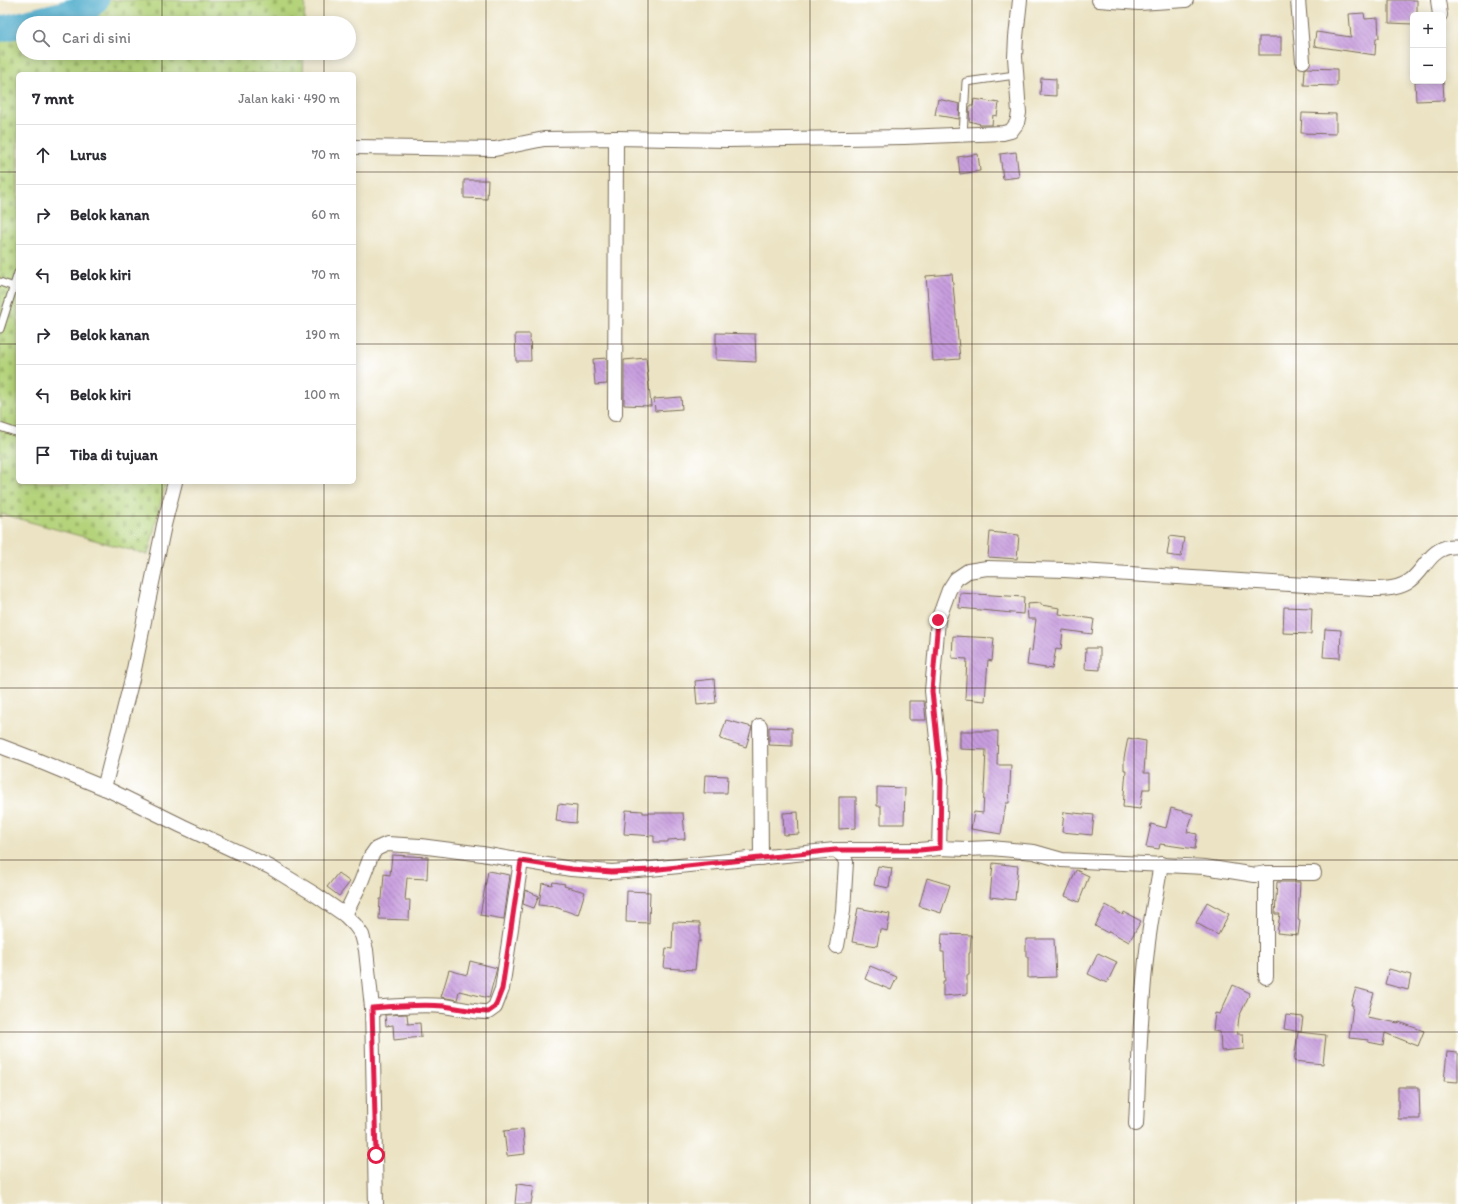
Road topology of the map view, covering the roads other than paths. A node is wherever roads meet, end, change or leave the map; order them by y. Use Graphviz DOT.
graph roads {
  1 [pos="1020,0"];
  2 [pos="1099,0"];
  3 [pos="1186,0"];
  4 [pos="1298,0"];
  5 [pos="1438,0"];
  6 [pos="1151,1"];
  7 [pos="1440,12"];
  8 [pos="1303,61"];
  9 [pos="1015,75"];
  10 [pos="962,135"];
  11 [pos="616,138"];
  12 [pos="356,148"];
  13 [pos="16,280"];
  14 [pos="0,282"];
  15 [pos="14,287"];
  16 [pos="0,329"];
  17 [pos="615,414"];
  18 [pos="0,427"];
  19 [pos="16,432"];
  20 [pos="174,484"];
  21 [pos="1458,546"];
  22 [pos="760,726"];
  23 [pos="0,746"];
  24 [pos="104,788"];
  25 [pos="940,848"];
  26 [pos="835,850"];
  27 [pos="761,858"];
  28 [pos="521,861"];
  29 [pos="1161,864"];
  30 [pos="1266,873"];
  31 [pos="1314,873"];
  32 [pos="345,915"];
  33 [pos="837,946"];
  34 [pos="1266,977"];
  35 [pos="372,1008"];
  36 [pos="1136,1124"];
  37 [pos="376,1204"];
  1 -- 9 [label="street"];
  2 -- 6 [label="street"];
  3 -- 6 [label="street"];
  4 -- 8 [label="street"];
  5 -- 7 [label="street"];
  9 -- 10 [label="lane"];
  9 -- 10 [label="street"];
  10 -- 11 [label="street"];
  11 -- 12 [label="street"];
  11 -- 17 [label="street"];
  13 -- 15 [label="lane"];
  14 -- 15 [label="lane"];
  15 -- 16 [label="lane"];
  18 -- 19 [label="lane"];
  20 -- 24 [label="street"];
  21 -- 25 [label="street"];
  22 -- 27 [label="street"];
  23 -- 24 [label="street"];
  24 -- 32 [label="street"];
  25 -- 26 [label="street"];
  25 -- 29 [label="street"];
  26 -- 27 [label="street"];
  26 -- 33 [label="street"];
  27 -- 28 [label="street"];
  28 -- 32 [label="street"];
  28 -- 35 [label="street"];
  29 -- 30 [label="street"];
  29 -- 36 [label="street"];
  30 -- 31 [label="street"];
  30 -- 34 [label="street"];
  32 -- 35 [label="street"];
  35 -- 37 [label="street"];
}
